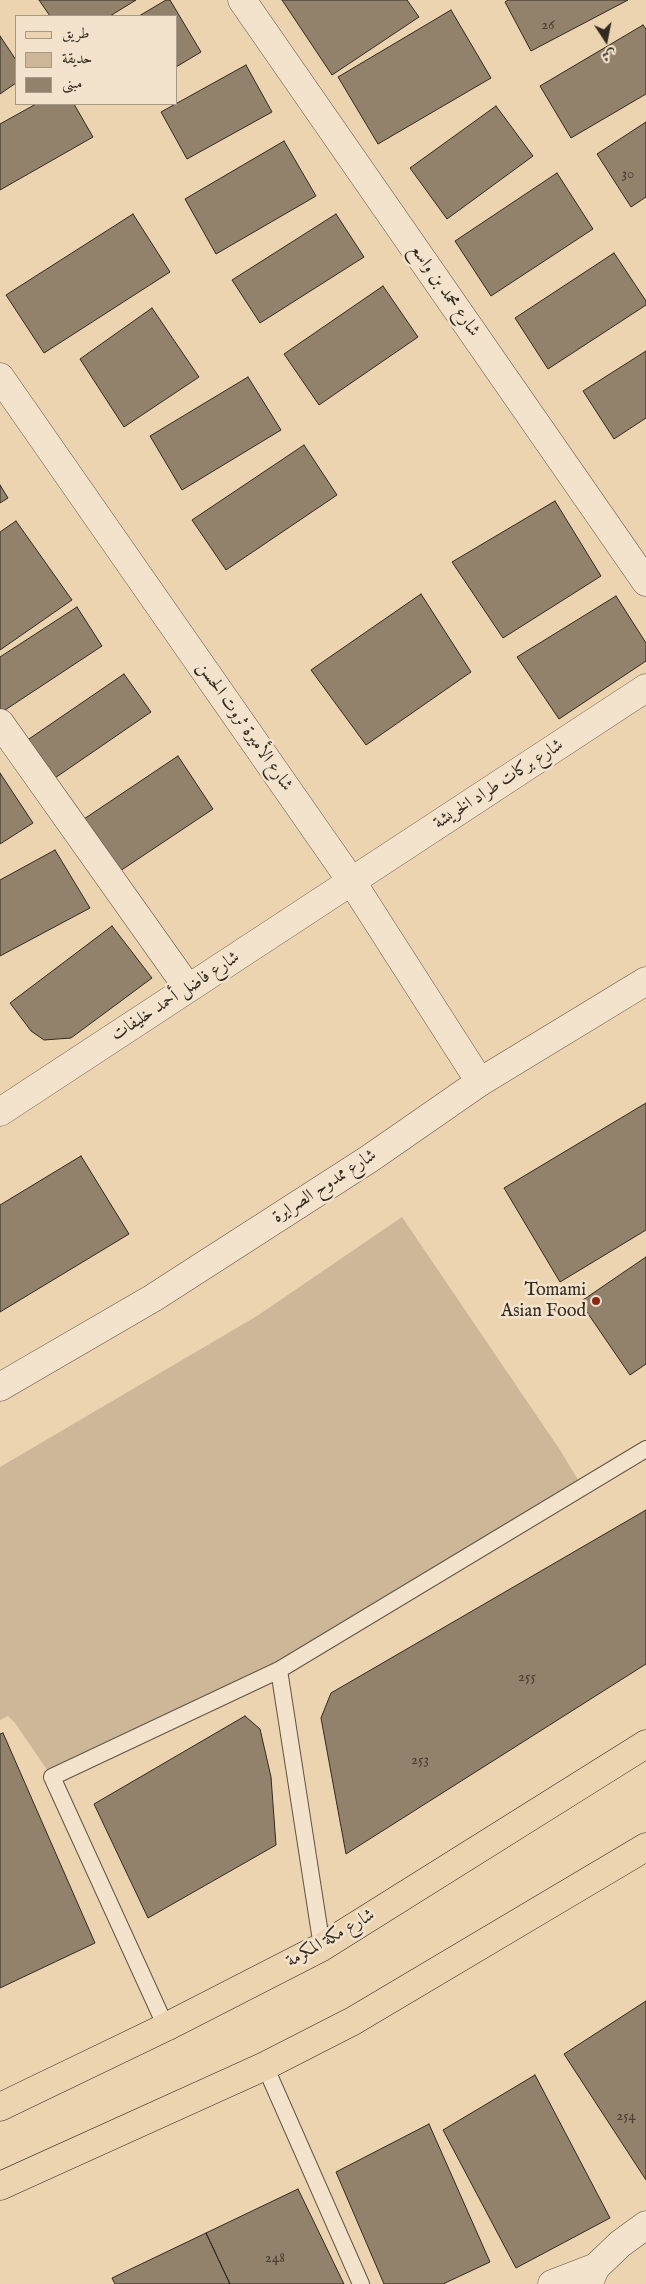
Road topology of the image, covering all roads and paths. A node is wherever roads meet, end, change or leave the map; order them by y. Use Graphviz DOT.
graph roads {
  1 [pos="242,0"];
  2 [pos="0,377"];
  3 [pos="646,582"];
  4 [pos="646,688"];
  5 [pos="0,723"];
  6 [pos="352,882"];
  7 [pos="646,981"];
  8 [pos="188,988"];
  9 [pos="480,1082"];
  10 [pos="4,1102"];
  11 [pos="0,1388"];
  12 [pos="646,1449"];
  13 [pos="279,1670"];
  14 [pos="646,1744"];
  15 [pos="646,1847"];
  16 [pos="322,1947"];
  17 [pos="166,2027"];
  18 [pos="265,2066"];
  19 [pos="0,2107"];
  20 [pos="0,2186"];
  21 [pos="646,2225"];
  22 [pos="592,2275"];
  23 [pos="361,2284"];
  24 [pos="552,2284"];
  1 -- 3 [label="street, شارع محمد بن واسع"];
  2 -- 6 [label="street, شارع الأميرة ثروت الحسن"];
  4 -- 6 [label="street, شارع بركات طراد الخريشة"];
  5 -- 8 [label="street"];
  6 -- 8 [label="street, شارع فاضل أحمد خليفات"];
  6 -- 9 [label="street, شارع الأميرة ثروت الحسن"];
  7 -- 9 [label="street, شارع ممدوح الصرايرة"];
  8 -- 10 [label="street, شارع فاضل أحمد خليفات"];
  9 -- 11 [label="street, شارع ممدوح الصرايرة"];
  12 -- 13 [label="lane"];
  13 -- 16 [label="lane"];
  13 -- 17 [label="lane"];
  14 -- 16 [label="main road, شارع مكة المكرمة"];
  15 -- 18 [label="main road"];
  16 -- 17 [label="main road, شارع مكة المكرمة"];
  17 -- 19 [label="main road, شارع مكة المكرمة"];
  18 -- 20 [label="main road"];
  18 -- 23 [label="lane"];
  21 -- 22 [label="street"];
  22 -- 24 [label="street"];
}
